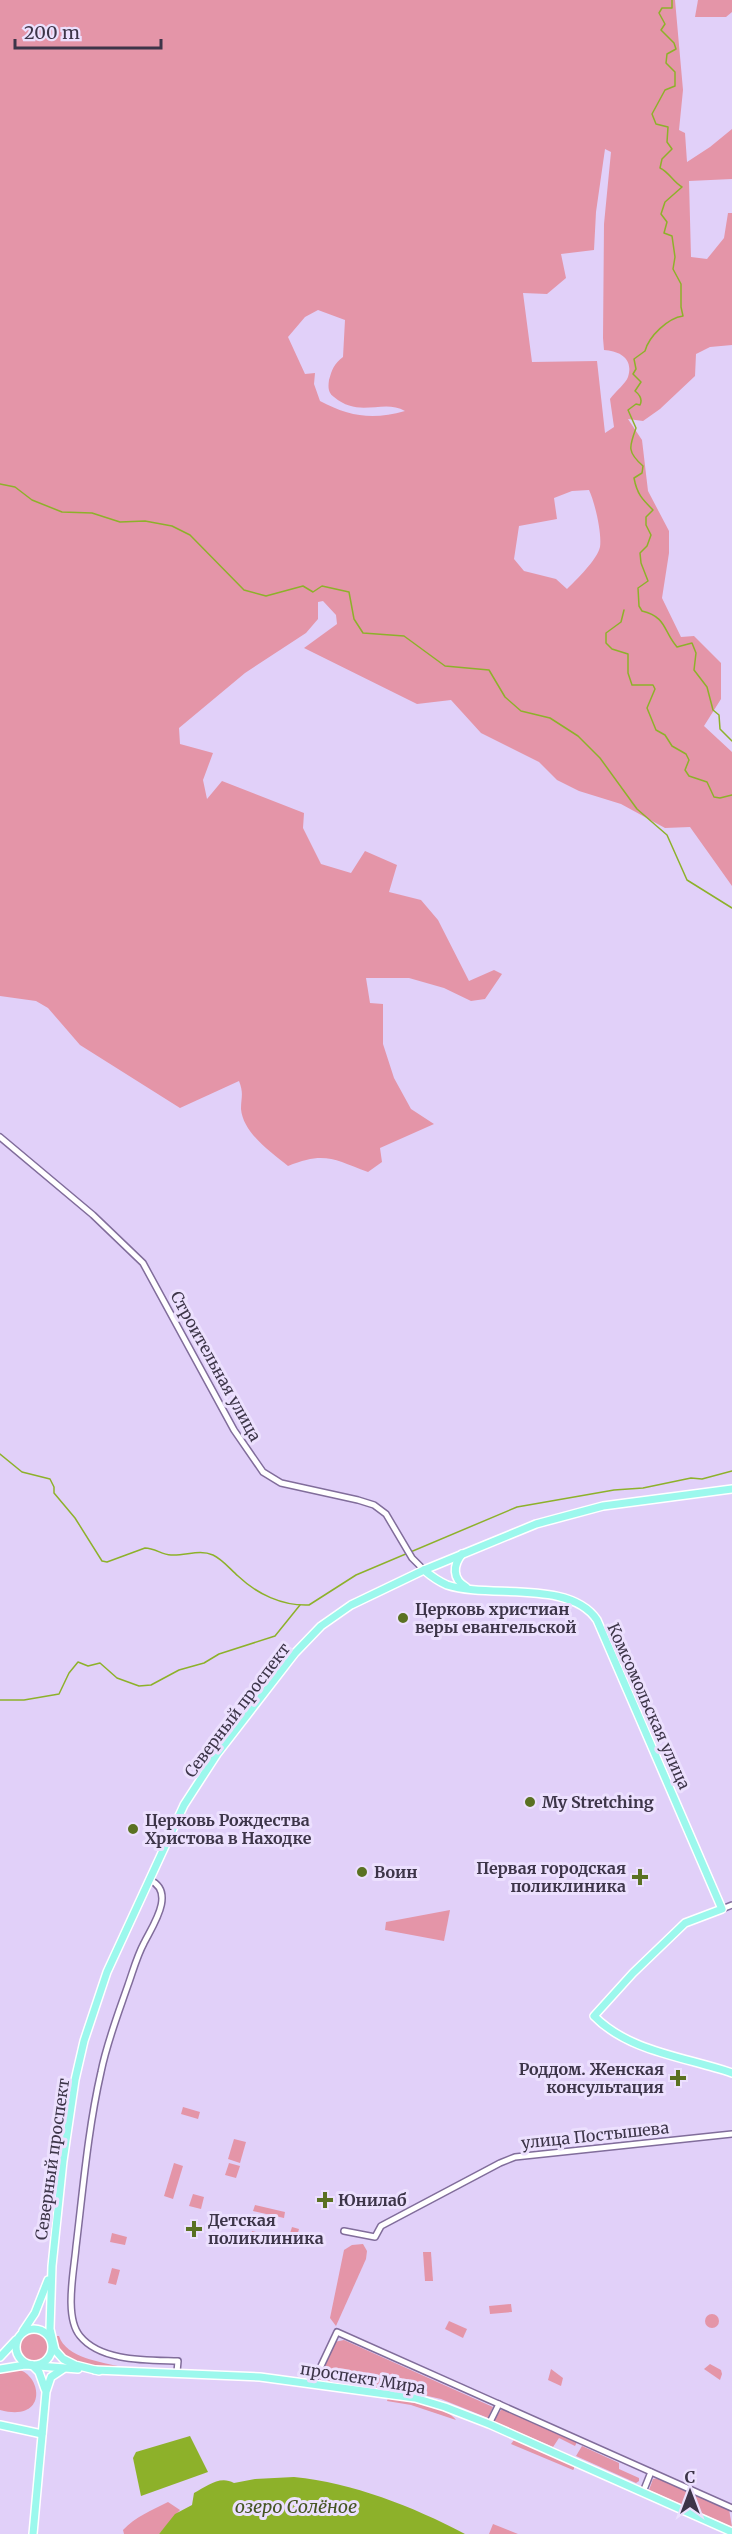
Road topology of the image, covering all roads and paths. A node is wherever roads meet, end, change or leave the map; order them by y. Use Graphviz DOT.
graph roads {
  1 [pos="0,1137"];
  2 [pos="732,1489"];
  3 [pos="462,1553"];
  4 [pos="424,1570"];
  5 [pos="468,1588"];
  6 [pos="150,1880"];
  7 [pos="732,1905"];
  8 [pos="722,1909"];
  9 [pos="732,2073"];
  10 [pos="732,2134"];
  11 [pos="344,2231"];
  12 [pos="52,2266"];
  13 [pos="19,2336"];
  14 [pos="52,2344"];
  15 [pos="0,2357"];
  16 [pos="32,2365"];
  17 [pos="69,2368"];
  18 [pos="0,2369"];
  19 [pos="99,2370"];
  20 [pos="177,2372"];
  21 [pos="313,2383"];
  22 [pos="46,2392"];
  23 [pos="499,2404"];
  24 [pos="489,2424"];
  25 [pos="0,2425"];
  26 [pos="42,2434"];
  27 [pos="651,2472"];
  28 [pos="643,2492"];
  29 [pos="732,2508"];
  30 [pos="732,2532"];
  31 [pos="33,2534"];
  1 -- 4 [label="street, Строительная улица"];
  2 -- 3 [label="main road, Северный проспект"];
  3 -- 4 [label="main road, Северный проспект"];
  3 -- 5 [label="main road"];
  4 -- 5 [label="main road, Комсомольская улица"];
  4 -- 6 [label="main road, Северный проспект"];
  5 -- 8 [label="main road, Комсомольская улица"];
  6 -- 12 [label="main road, Северный проспект"];
  6 -- 20 [label="street"];
  7 -- 8 [label="street"];
  8 -- 9 [label="main road"];
  10 -- 11 [label="street, улица Постышева"];
  12 -- 13 [label="main road"];
  12 -- 14 [label="main road"];
  13 -- 14 [label="main road"];
  13 -- 15 [label="main road"];
  13 -- 16 [label="main road"];
  14 -- 16 [label="main road"];
  14 -- 19 [label="main road"];
  16 -- 17 [label="main road, проспект Мира"];
  16 -- 18 [label="main road, проспект Мира"];
  16 -- 22 [label="main road"];
  17 -- 19 [label="main road, проспект Мира"];
  17 -- 22 [label="main road"];
  19 -- 20 [label="main road, проспект Мира"];
  20 -- 21 [label="main road, проспект Мира"];
  21 -- 23 [label="street, проспект Мира"];
  21 -- 24 [label="main road, проспект Мира"];
  22 -- 26 [label="main road"];
  23 -- 24 [label="street"];
  23 -- 27 [label="street, проспект Мира"];
  24 -- 28 [label="main road, проспект Мира"];
  25 -- 26 [label="main road"];
  26 -- 31 [label="main road"];
  27 -- 28 [label="street"];
  27 -- 29 [label="street, проспект Мира"];
  28 -- 30 [label="main road, проспект Мира"];
}
